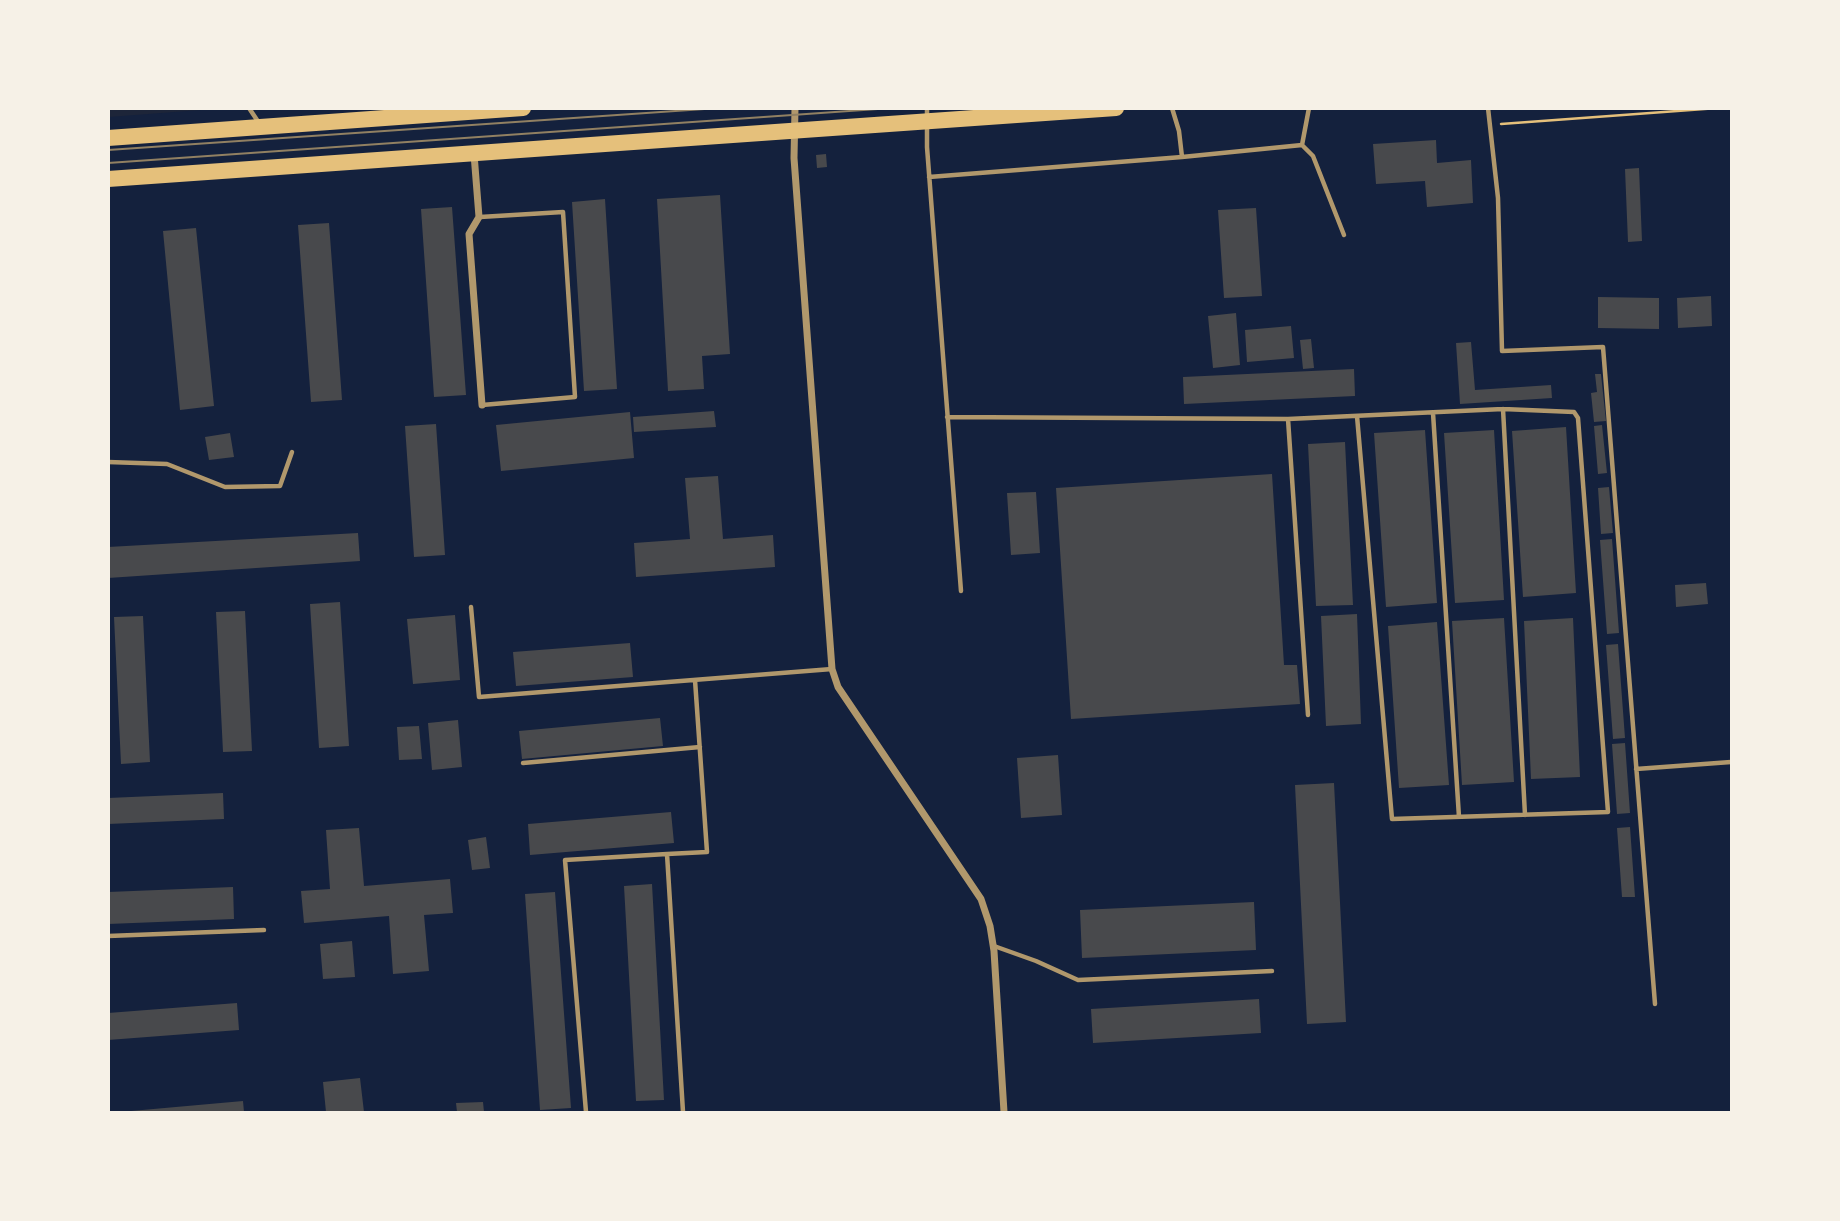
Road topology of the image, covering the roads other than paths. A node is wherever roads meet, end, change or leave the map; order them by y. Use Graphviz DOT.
graph roads {
  1 [pos="249,108"];
  2 [pos="523,108"];
  3 [pos="795,108"];
  4 [pos="1116,108"];
  5 [pos="1172,108"];
  6 [pos="1309,108"];
  7 [pos="1488,108"];
  8 [pos="927,115"];
  9 [pos="261,127"];
  10 [pos="795,131"];
  11 [pos="108,138"];
  12 [pos="1302,145"];
  13 [pos="474,153"];
  14 [pos="1182,157"];
  15 [pos="929,177"];
  16 [pos="108,179"];
  17 [pos="479,217"];
  18 [pos="1344,235"];
  19 [pos="482,405"];
  20 [pos="1503,409"];
  21 [pos="1433,412"];
  22 [pos="947,416"];
  23 [pos="1357,416"];
  24 [pos="1288,419"];
  25 [pos="292,452"];
  26 [pos="108,462"];
  27 [pos="961,591"];
  28 [pos="471,607"];
  29 [pos="832,669"];
  30 [pos="695,680"];
  31 [pos="1308,715"];
  32 [pos="700,747"];
  33 [pos="1731,762"];
  34 [pos="523,763"];
  35 [pos="1636,769"];
  36 [pos="1525,815"];
  37 [pos="1459,817"];
  38 [pos="667,854"];
  39 [pos="264,930"];
  40 [pos="108,936"];
  41 [pos="993,946"];
  42 [pos="1272,971"];
  43 [pos="1655,1004"];
  44 [pos="586,1112"];
  45 [pos="683,1112"];
  46 [pos="1004,1112"];
  1 -- 9 [label="lane"];
  2 -- 9 [label="highway"];
  3 -- 10 [label="street"];
  4 -- 8 [label="highway"];
  5 -- 14 [label="lane"];
  6 -- 12 [label="lane"];
  7 -- 35 [label="lane"];
  8 -- 10 [label="highway"];
  8 -- 15 [label="lane"];
  9 -- 11 [label="highway"];
  10 -- 13 [label="highway"];
  10 -- 29 [label="street"];
  12 -- 14 [label="lane"];
  12 -- 18 [label="lane"];
  13 -- 16 [label="highway"];
  13 -- 17 [label="street"];
  14 -- 15 [label="lane"];
  15 -- 22 [label="lane"];
  17 -- 19 [label="street"];
  17 -- 19 [label="lane"];
  20 -- 21 [label="lane"];
  20 -- 36 [label="lane"];
  20 -- 36 [label="lane"];
  21 -- 23 [label="lane"];
  21 -- 37 [label="lane"];
  22 -- 24 [label="lane"];
  22 -- 27 [label="lane"];
  23 -- 24 [label="lane"];
  23 -- 37 [label="lane"];
  24 -- 31 [label="lane"];
  25 -- 26 [label="lane"];
  28 -- 30 [label="lane"];
  29 -- 30 [label="lane"];
  29 -- 41 [label="street"];
  30 -- 32 [label="lane"];
  32 -- 34 [label="lane"];
  32 -- 38 [label="lane"];
  33 -- 35 [label="lane"];
  35 -- 43 [label="lane"];
  36 -- 37 [label="lane"];
  38 -- 44 [label="lane"];
  38 -- 45 [label="lane"];
  39 -- 40 [label="lane"];
  41 -- 42 [label="lane"];
  41 -- 46 [label="street"];
}
